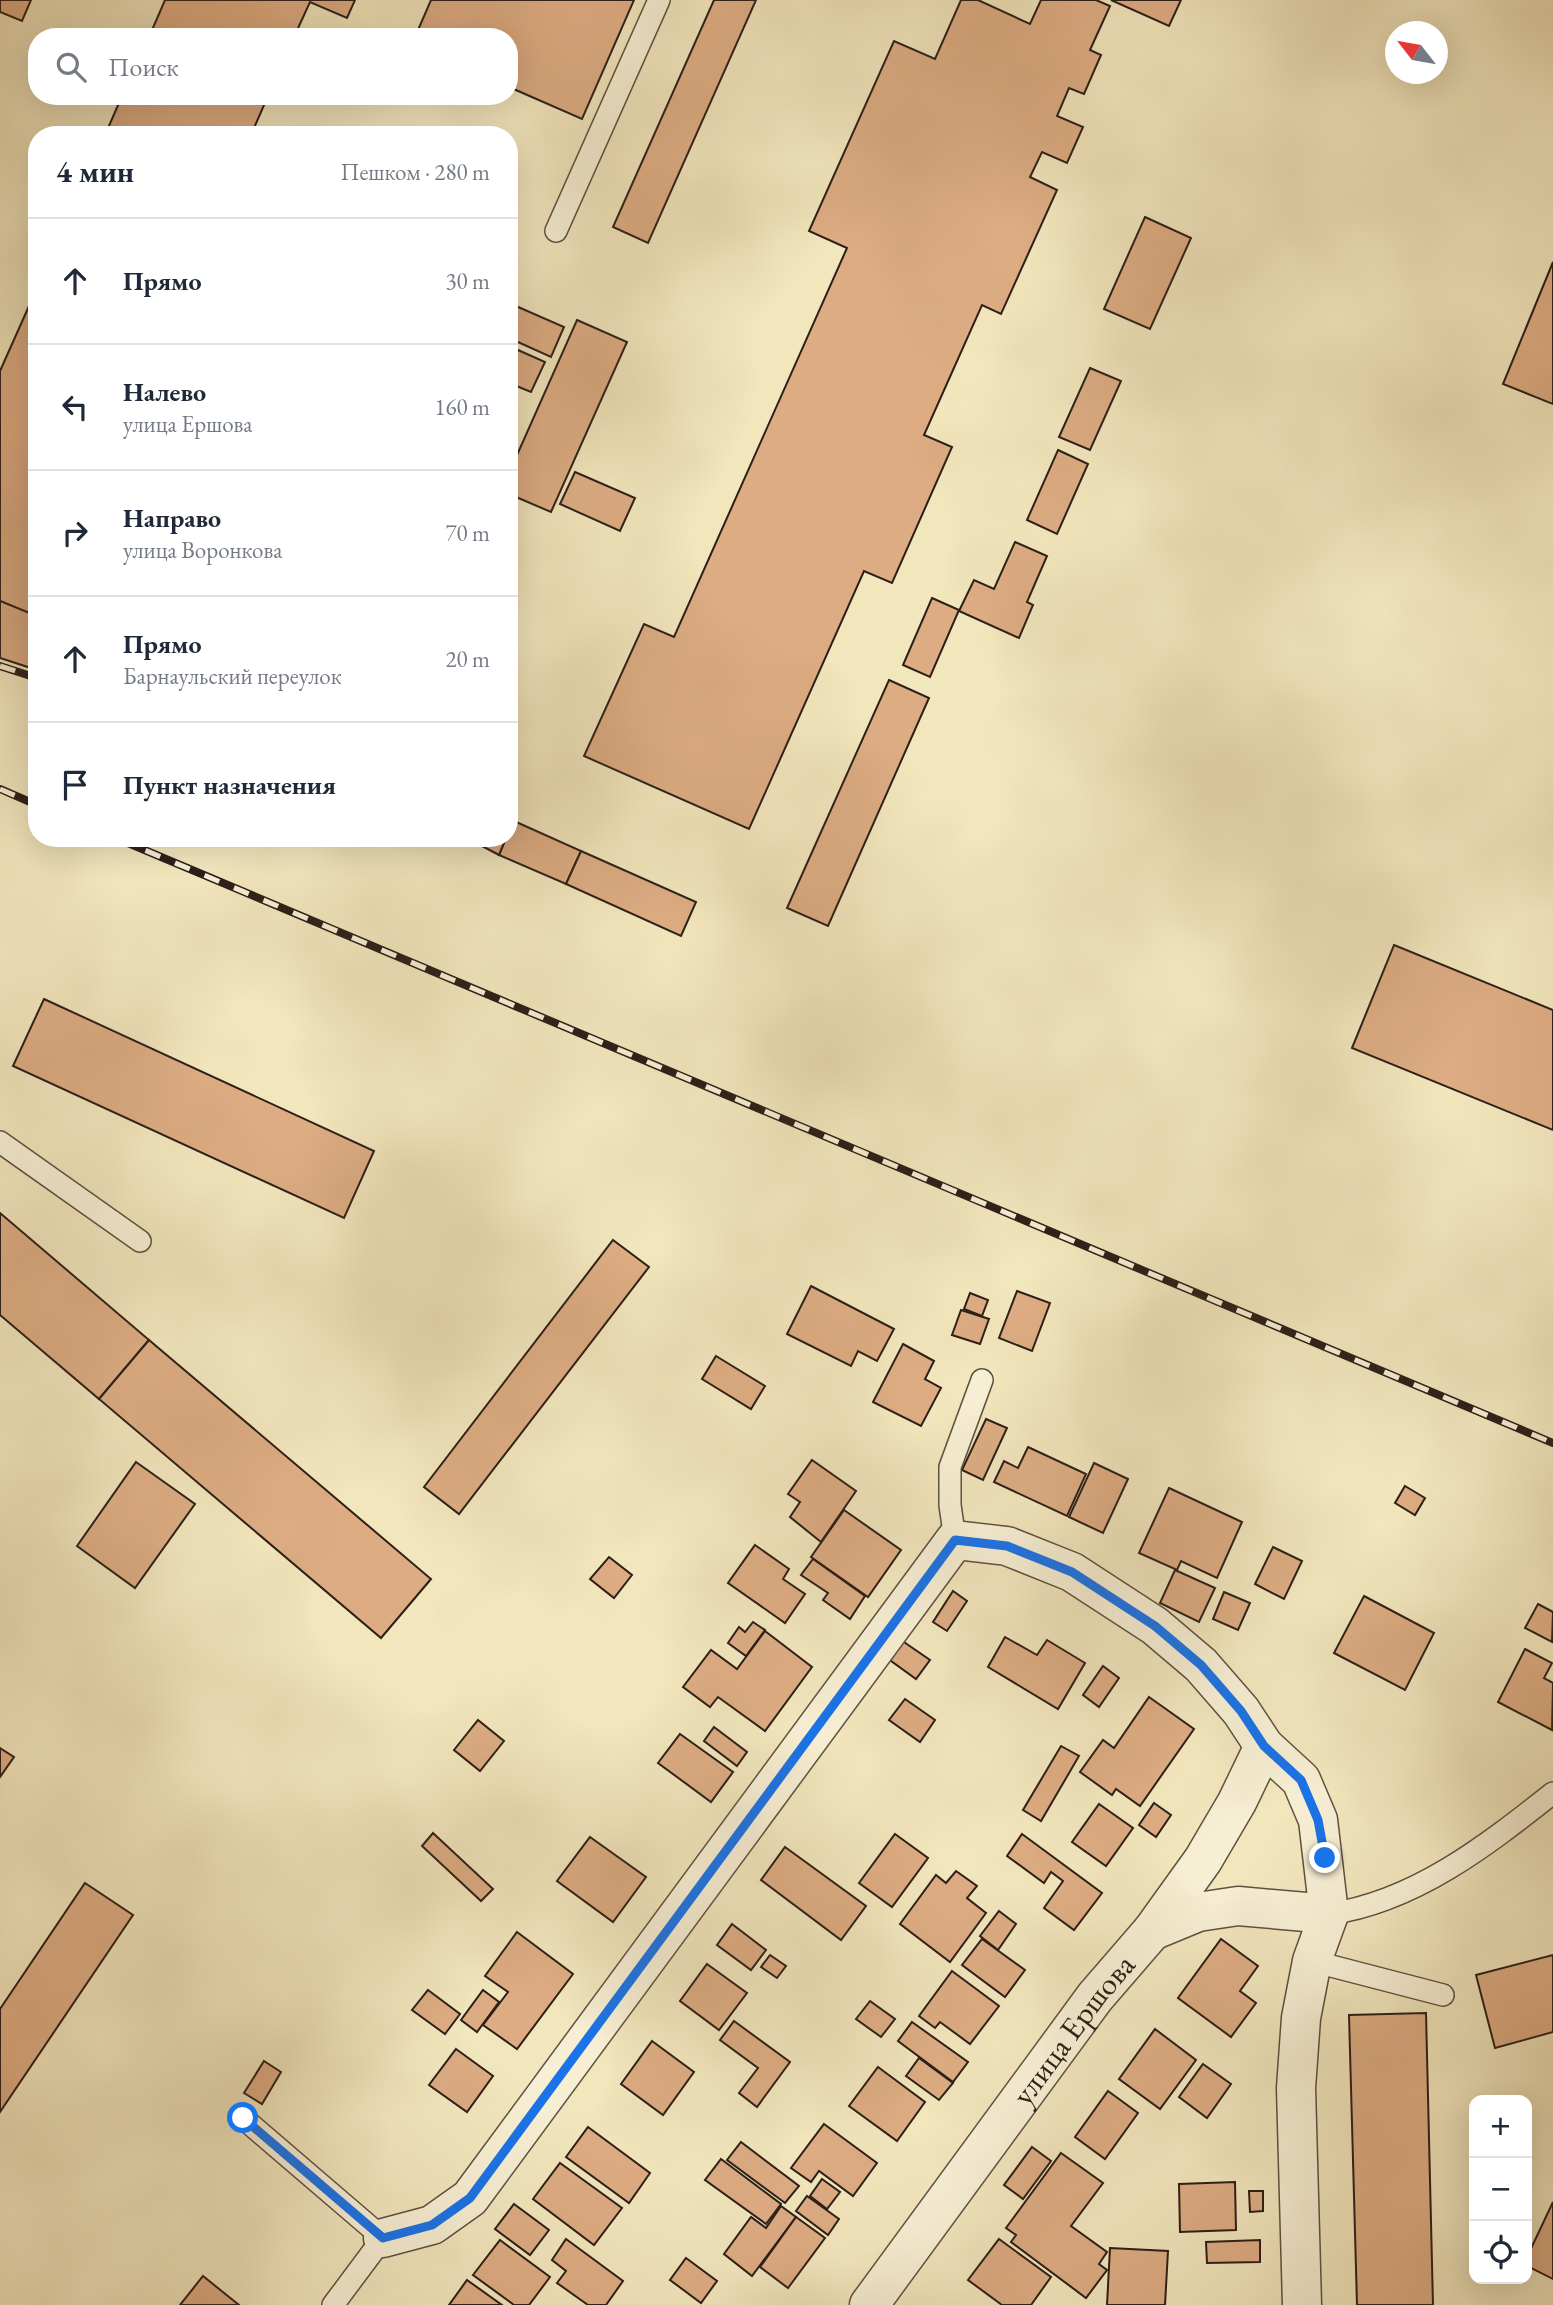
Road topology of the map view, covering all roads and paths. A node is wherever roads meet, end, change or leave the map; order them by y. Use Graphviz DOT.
graph roads {
  1 [pos="659,0"];
  2 [pos="556,231"];
  3 [pos="0,1142"];
  4 [pos="140,1241"];
  5 [pos="982,1380"];
  6 [pos="955,1540"];
  7 [pos="1264,1746"];
  8 [pos="1553,1793"];
  9 [pos="1329,1914"];
  10 [pos="1152,1931"];
  11 [pos="1312,1961"];
  12 [pos="1443,1994"];
  13 [pos="243,2118"];
  14 [pos="383,2238"];
  15 [pos="333,2305"];
  16 [pos="869,2305"];
  17 [pos="1302,2305"];
  1 -- 2 [label="lane"];
  3 -- 4 [label="lane"];
  5 -- 6 [label="lane"];
  6 -- 7 [label="street"];
  6 -- 14 [label="street"];
  7 -- 9 [label="street"];
  7 -- 10 [label="street, улица Ершова"];
  8 -- 9 [label="lane"];
  9 -- 10 [label="street"];
  9 -- 11 [label="street"];
  10 -- 16 [label="street, улица Ершова"];
  11 -- 12 [label="lane"];
  11 -- 17 [label="street"];
  13 -- 14 [label="lane"];
  14 -- 15 [label="lane"];
}
